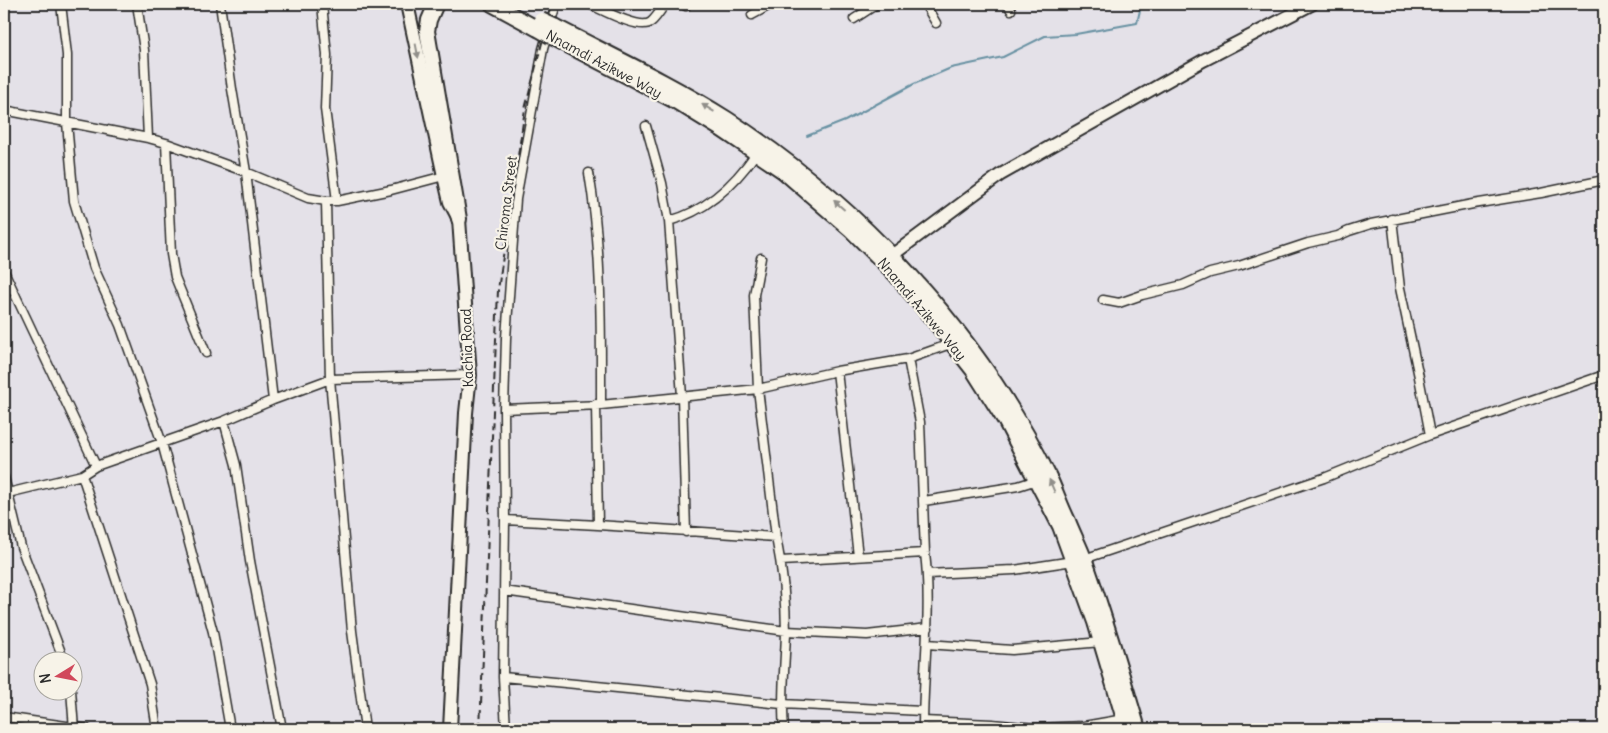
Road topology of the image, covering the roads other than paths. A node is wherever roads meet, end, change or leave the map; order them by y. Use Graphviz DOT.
graph roads {
  1 [pos="60,4"];
  2 [pos="137,4"];
  3 [pos="220,4"];
  4 [pos="322,4"];
  5 [pos="407,4"];
  6 [pos="436,4"];
  7 [pos="492,4"];
  8 [pos="510,4"];
  9 [pos="556,4"];
  10 [pos="589,4"];
  11 [pos="611,4"];
  12 [pos="665,4"];
  13 [pos="682,4"];
  14 [pos="687,4"];
  15 [pos="772,4"];
  16 [pos="877,4"];
  17 [pos="925,4"];
  18 [pos="1312,4"];
  19 [pos="607,12"];
  20 [pos="752,15"];
  21 [pos="854,19"];
  22 [pos="936,23"];
  23 [pos="539,25"];
  24 [pos="553,32"];
  25 [pos="4,110"];
  26 [pos="67,123"];
  27 [pos="646,126"];
  28 [pos="148,138"];
  29 [pos="166,143"];
  30 [pos="757,152"];
  31 [pos="246,172"];
  32 [pos="589,173"];
  33 [pos="444,176"];
  34 [pos="1604,180"];
  35 [pos="336,201"];
  36 [pos="326,202"];
  37 [pos="459,219"];
  38 [pos="1392,219"];
  39 [pos="668,221"];
  40 [pos="891,256"];
  41 [pos="761,258"];
  42 [pos="4,271"];
  43 [pos="1103,300"];
  44 [pos="953,343"];
  45 [pos="206,353"];
  46 [pos="908,359"];
  47 [pos="837,371"];
  48 [pos="470,375"];
  49 [pos="1604,375"];
  50 [pos="330,379"];
  51 [pos="758,389"];
  52 [pos="682,396"];
  53 [pos="273,400"];
  54 [pos="599,404"];
  55 [pos="504,409"];
  56 [pos="224,421"];
  57 [pos="1430,435"];
  58 [pos="162,443"];
  59 [pos="96,466"];
  60 [pos="82,475"];
  61 [pos="4,477"];
  62 [pos="1037,480"];
  63 [pos="6,493"];
  64 [pos="924,501"];
  65 [pos="505,520"];
  66 [pos="598,525"];
  67 [pos="686,532"];
  68 [pos="776,537"];
  69 [pos="924,553"];
  70 [pos="858,556"];
  71 [pos="1079,560"];
  72 [pos="780,561"];
  73 [pos="927,574"];
  74 [pos="504,591"];
  75 [pos="928,628"];
  76 [pos="786,631"];
  77 [pos="1101,642"];
  78 [pos="927,644"];
  79 [pos="60,650"];
  80 [pos="503,678"];
  81 [pos="72,700"];
  82 [pos="782,704"];
  83 [pos="922,711"];
  84 [pos="4,717"];
  85 [pos="1126,724"];
  86 [pos="923,725"];
  87 [pos="74,728"];
  88 [pos="87,729"];
  89 [pos="157,729"];
  90 [pos="230,729"];
  91 [pos="282,729"];
  92 [pos="365,729"];
  93 [pos="450,729"];
  94 [pos="506,729"];
  95 [pos="784,729"];
  96 [pos="1138,729"];
  1 -- 26 [label="street"];
  2 -- 28 [label="street"];
  3 -- 31 [label="street"];
  4 -- 35 [label="street"];
  5 -- 33 [label="main road, Kachia Road, one-way"];
  6 -- 37 [label="highway"];
  7 -- 23 [label="highway, Nnamdi Azikwe Way"];
  8 -- 23 [label="highway"];
  9 -- 55 [label="street, Chiroma Street"];
  10 -- 19 [label="street"];
  11 -- 19 [label="street"];
  12 -- 19 [label="street"];
  13 -- 14 [label="street"];
  15 -- 20 [label="street"];
  16 -- 21 [label="street"];
  17 -- 22 [label="street"];
  18 -- 40 [label="street"];
  23 -- 24 [label="highway, Nnamdi Azikwe Way, bridge"];
  24 -- 30 [label="highway, Nnamdi Azikwe Way"];
  40 -- 24 [label="highway, Nnamdi Azikwe Way, one-way"];
  25 -- 26 [label="street"];
  26 -- 28 [label="street"];
  26 -- 58 [label="street"];
  27 -- 39 [label="street"];
  28 -- 29 [label="street"];
  29 -- 31 [label="street"];
  29 -- 45 [label="street"];
  30 -- 39 [label="street"];
  30 -- 44 [label="highway, Nnamdi Azikwe Way"];
  31 -- 36 [label="street"];
  31 -- 53 [label="street"];
  32 -- 54 [label="street"];
  33 -- 35 [label="street"];
  33 -- 37 [label="main road, Kachia Road"];
  34 -- 38 [label="street"];
  35 -- 36 [label="street"];
  36 -- 50 [label="street"];
  37 -- 48 [label="main road, Kachia Road"];
  38 -- 43 [label="street"];
  38 -- 57 [label="street"];
  39 -- 52 [label="street"];
  71 -- 40 [label="highway, Nnamdi Azikwe Way, one-way"];
  41 -- 51 [label="street"];
  42 -- 59 [label="street"];
  44 -- 46 [label="street"];
  44 -- 62 [label="highway, Nnamdi Azikwe Way"];
  46 -- 47 [label="street"];
  46 -- 64 [label="street"];
  47 -- 51 [label="street"];
  47 -- 70 [label="street"];
  48 -- 50 [label="street"];
  48 -- 93 [label="main road, Kachia Road"];
  49 -- 57 [label="street"];
  50 -- 53 [label="street"];
  50 -- 92 [label="street"];
  51 -- 52 [label="street"];
  51 -- 68 [label="street"];
  52 -- 54 [label="street"];
  52 -- 67 [label="street"];
  53 -- 56 [label="street"];
  54 -- 55 [label="street"];
  54 -- 66 [label="street"];
  55 -- 65 [label="street, Chiroma Street"];
  56 -- 58 [label="street"];
  56 -- 91 [label="street"];
  57 -- 71 [label="street"];
  58 -- 59 [label="street"];
  58 -- 90 [label="street"];
  59 -- 60 [label="street"];
  60 -- 63 [label="street"];
  60 -- 89 [label="street"];
  61 -- 63 [label="street"];
  62 -- 64 [label="street"];
  62 -- 71 [label="highway, Nnamdi Azikwe Way"];
  63 -- 79 [label="street"];
  64 -- 69 [label="street"];
  65 -- 66 [label="street"];
  65 -- 74 [label="street, Chiroma Street"];
  66 -- 67 [label="street"];
  67 -- 68 [label="street"];
  68 -- 72 [label="street"];
  69 -- 70 [label="street"];
  69 -- 73 [label="street"];
  70 -- 72 [label="street"];
  71 -- 73 [label="street"];
  71 -- 77 [label="highway, Nnamdi Azikwe Way"];
  71 -- 96 [label="highway, Nnamdi Azikwe Way"];
  72 -- 76 [label="street"];
  73 -- 75 [label="street"];
  74 -- 76 [label="street"];
  74 -- 80 [label="street, Chiroma Street"];
  75 -- 76 [label="street"];
  75 -- 78 [label="street"];
  76 -- 82 [label="street"];
  77 -- 78 [label="street"];
  77 -- 85 [label="highway, Nnamdi Azikwe Way"];
  78 -- 83 [label="street"];
  80 -- 82 [label="street"];
  80 -- 94 [label="street, Chiroma Street"];
  81 -- 87 [label="street"];
  82 -- 83 [label="street"];
  82 -- 95 [label="street"];
  83 -- 86 [label="street"];
  84 -- 87 [label="street"];
  85 -- 86 [label="street"];
  87 -- 88 [label="street"];
}
